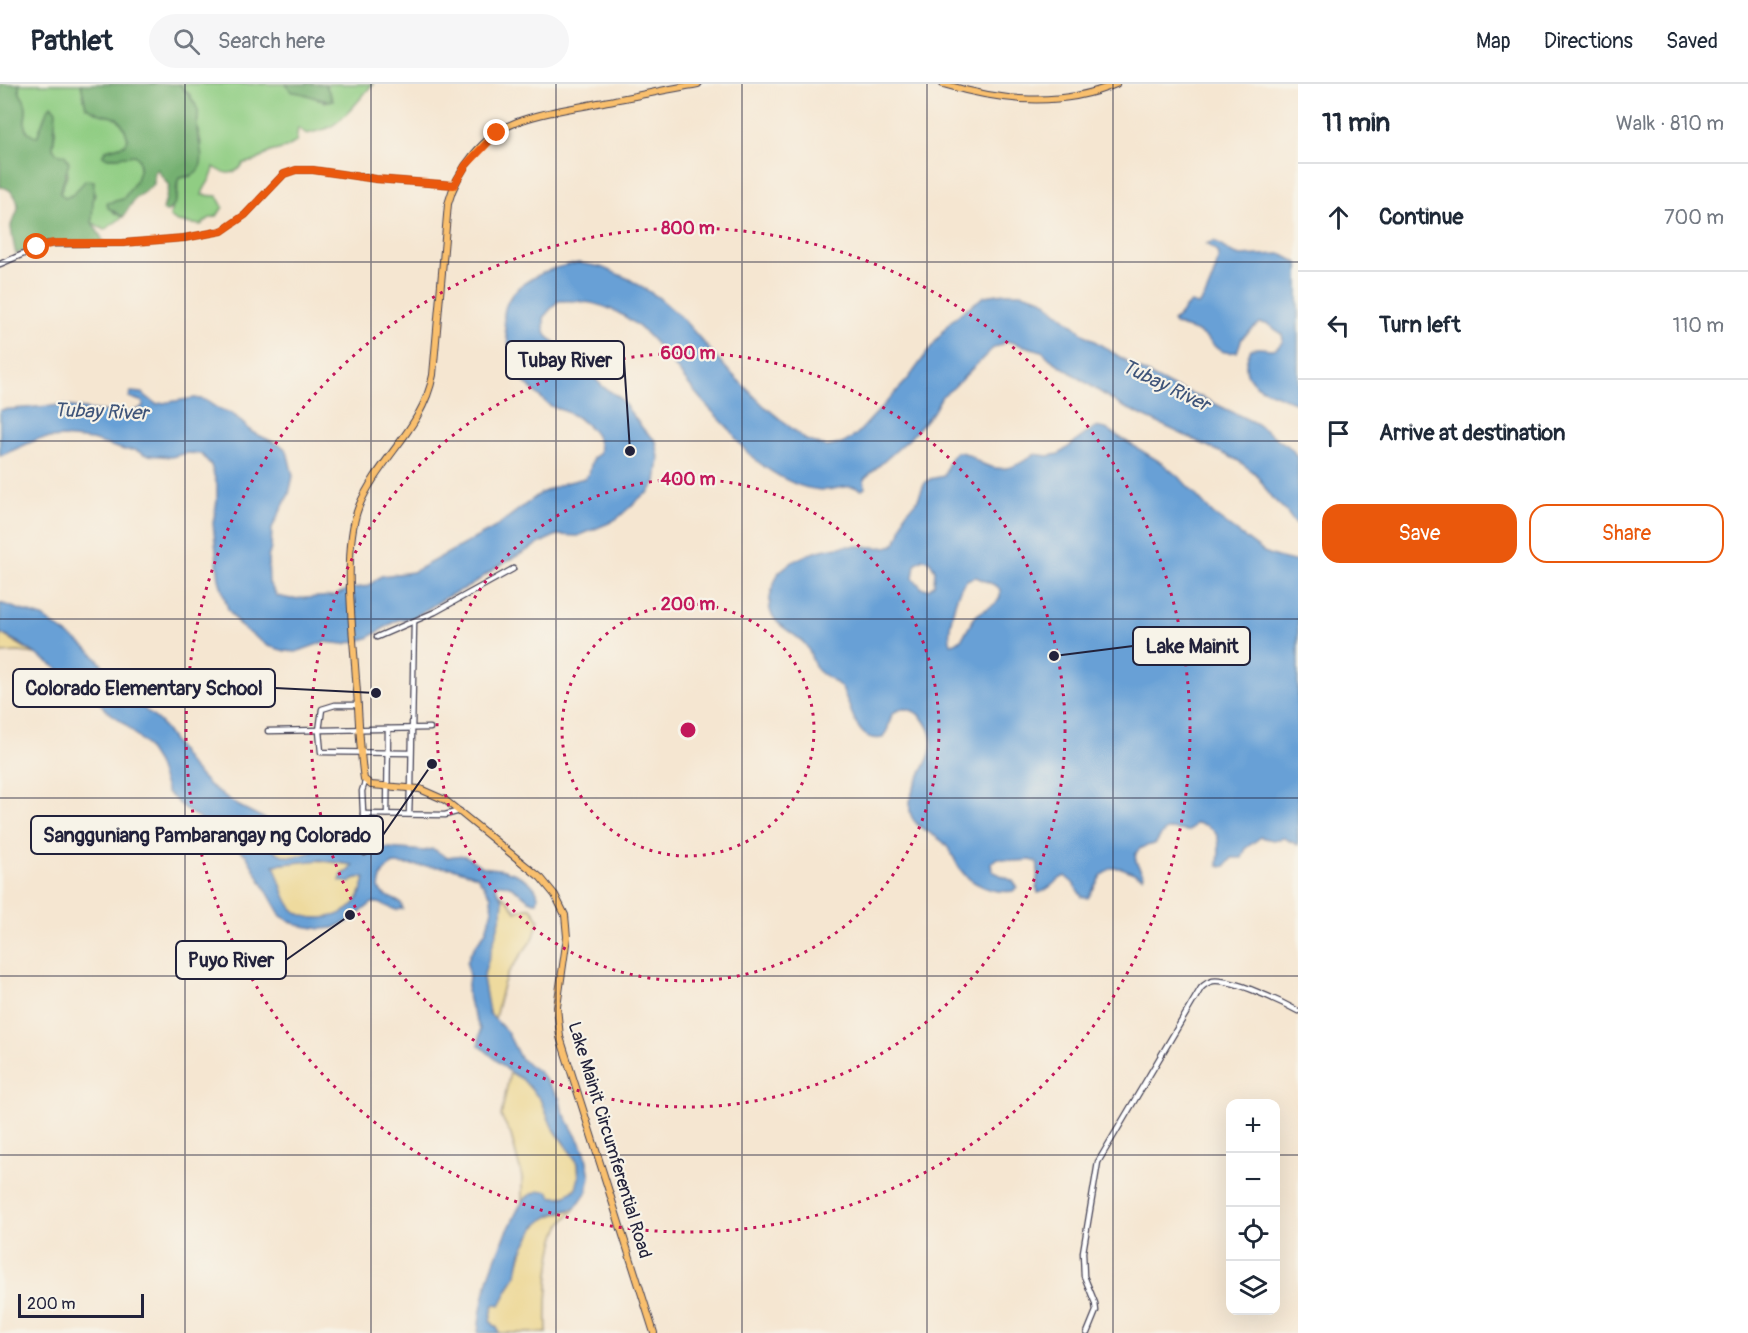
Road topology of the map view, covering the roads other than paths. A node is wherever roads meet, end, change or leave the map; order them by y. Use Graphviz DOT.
graph roads {
  1 [pos="698,84"];
  2 [pos="943,84"];
  3 [pos="1116,84"];
  4 [pos="454,185"];
  5 [pos="0,264"];
  6 [pos="513,569"];
  7 [pos="414,622"];
  8 [pos="377,637"];
  9 [pos="358,705"];
  10 [pos="430,728"];
  11 [pos="388,729"];
  12 [pos="411,729"];
  13 [pos="360,730"];
  14 [pos="268,731"];
  15 [pos="319,731"];
  16 [pos="388,752"];
  17 [pos="362,753"];
  18 [pos="411,753"];
  19 [pos="365,782"];
  20 [pos="387,786"];
  21 [pos="410,788"];
  22 [pos="460,811"];
  23 [pos="363,814"];
  24 [pos="387,814"];
  25 [pos="409,814"];
  26 [pos="365,853"];
  27 [pos="1298,1011"];
  28 [pos="654,1333"];
  29 [pos="1087,1333"];
  1 -- 4 [label="main road"];
  2 -- 3 [label="main road"];
  4 -- 5 [label="street"];
  4 -- 9 [label="main road"];
  6 -- 7 [label="street"];
  7 -- 8 [label="street"];
  7 -- 12 [label="street"];
  9 -- 13 [label="main road"];
  9 -- 15 [label="street"];
  10 -- 12 [label="street"];
  11 -- 12 [label="street"];
  11 -- 13 [label="street"];
  11 -- 16 [label="street"];
  12 -- 18 [label="street"];
  13 -- 15 [label="street"];
  13 -- 17 [label="main road"];
  14 -- 15 [label="street"];
  15 -- 17 [label="street"];
  16 -- 17 [label="street"];
  16 -- 18 [label="street"];
  16 -- 20 [label="street"];
  17 -- 19 [label="main road"];
  18 -- 21 [label="street"];
  19 -- 20 [label="main road, Lake Mainit Circumferential Road"];
  19 -- 23 [label="street"];
  20 -- 21 [label="main road, Lake Mainit Circumferential Road"];
  20 -- 24 [label="street"];
  21 -- 22 [label="main road, Lake Mainit Circumferential Road"];
  21 -- 25 [label="street"];
  22 -- 25 [label="street"];
  22 -- 28 [label="main road, Lake Mainit Circumferential Road"];
  23 -- 24 [label="street"];
  23 -- 26 [label="street"];
  24 -- 25 [label="street"];
  27 -- 29 [label="street"];
}
